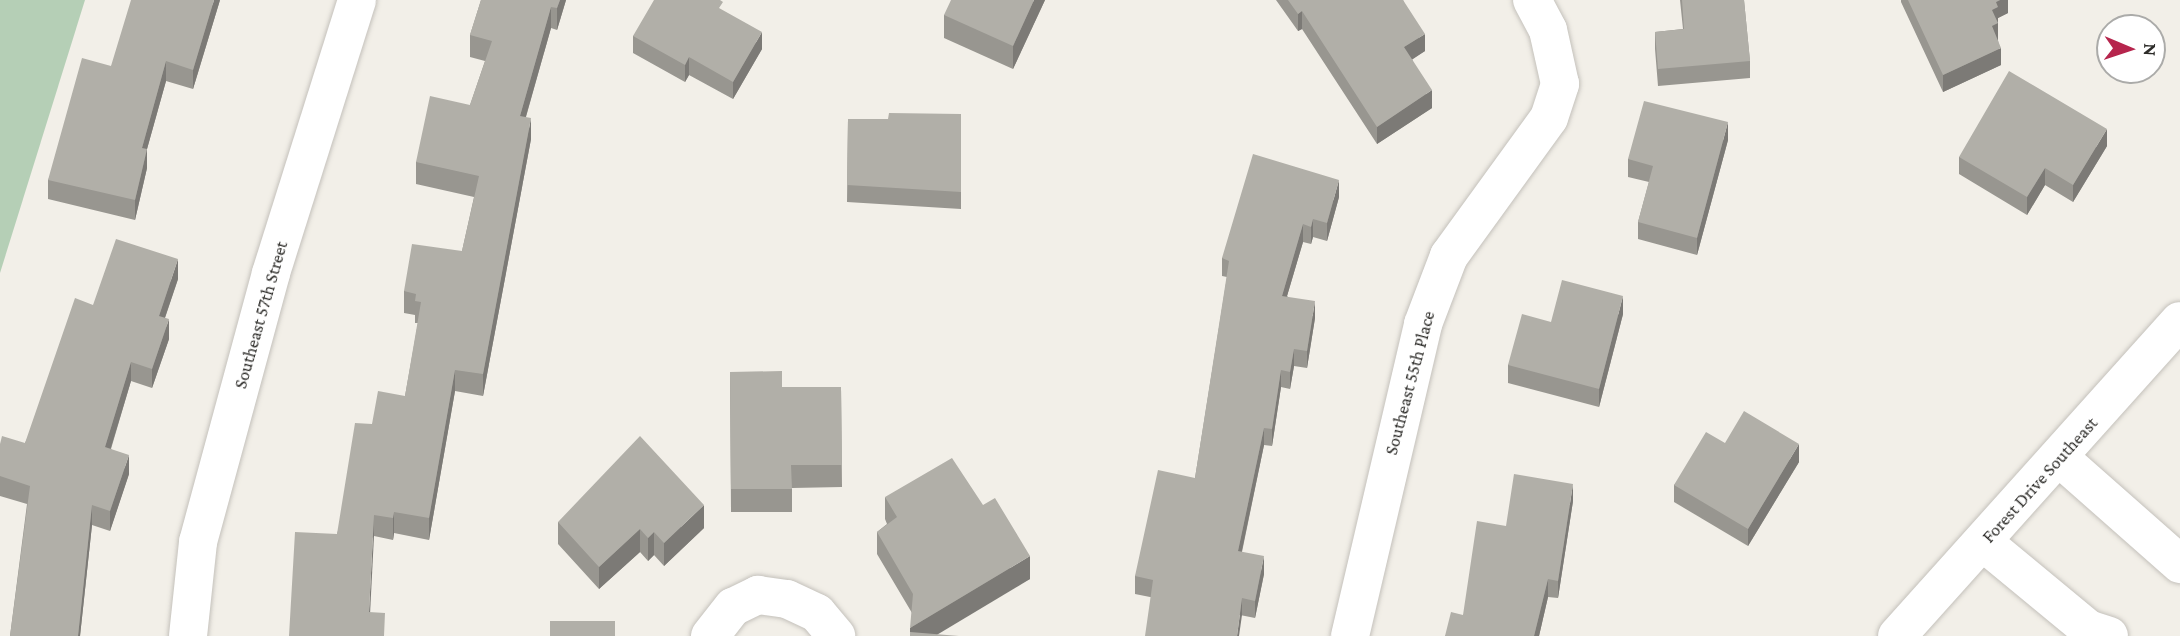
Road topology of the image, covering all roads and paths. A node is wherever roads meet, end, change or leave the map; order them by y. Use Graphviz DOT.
graph roads {
  1 [pos="357,0"];
  2 [pos="1532,0"];
  3 [pos="2180,321"];
  4 [pos="2060,459"];
  5 [pos="1983,542"];
  6 [pos="2180,564"];
  7 [pos="188,636"];
  8 [pos="710,636"];
  9 [pos="836,636"];
  10 [pos="1350,636"];
  11 [pos="1897,636"];
  12 [pos="2109,636"];
  1 -- 7 [label="street, Southeast 57th Street"];
  2 -- 10 [label="street, Southeast 55th Place"];
  3 -- 4 [label="street, Forest Drive Southeast"];
  4 -- 5 [label="street, Forest Drive Southeast"];
  4 -- 6 [label="street"];
  5 -- 11 [label="street, Forest Drive Southeast"];
  5 -- 12 [label="street"];
  8 -- 9 [label="street"];
}
